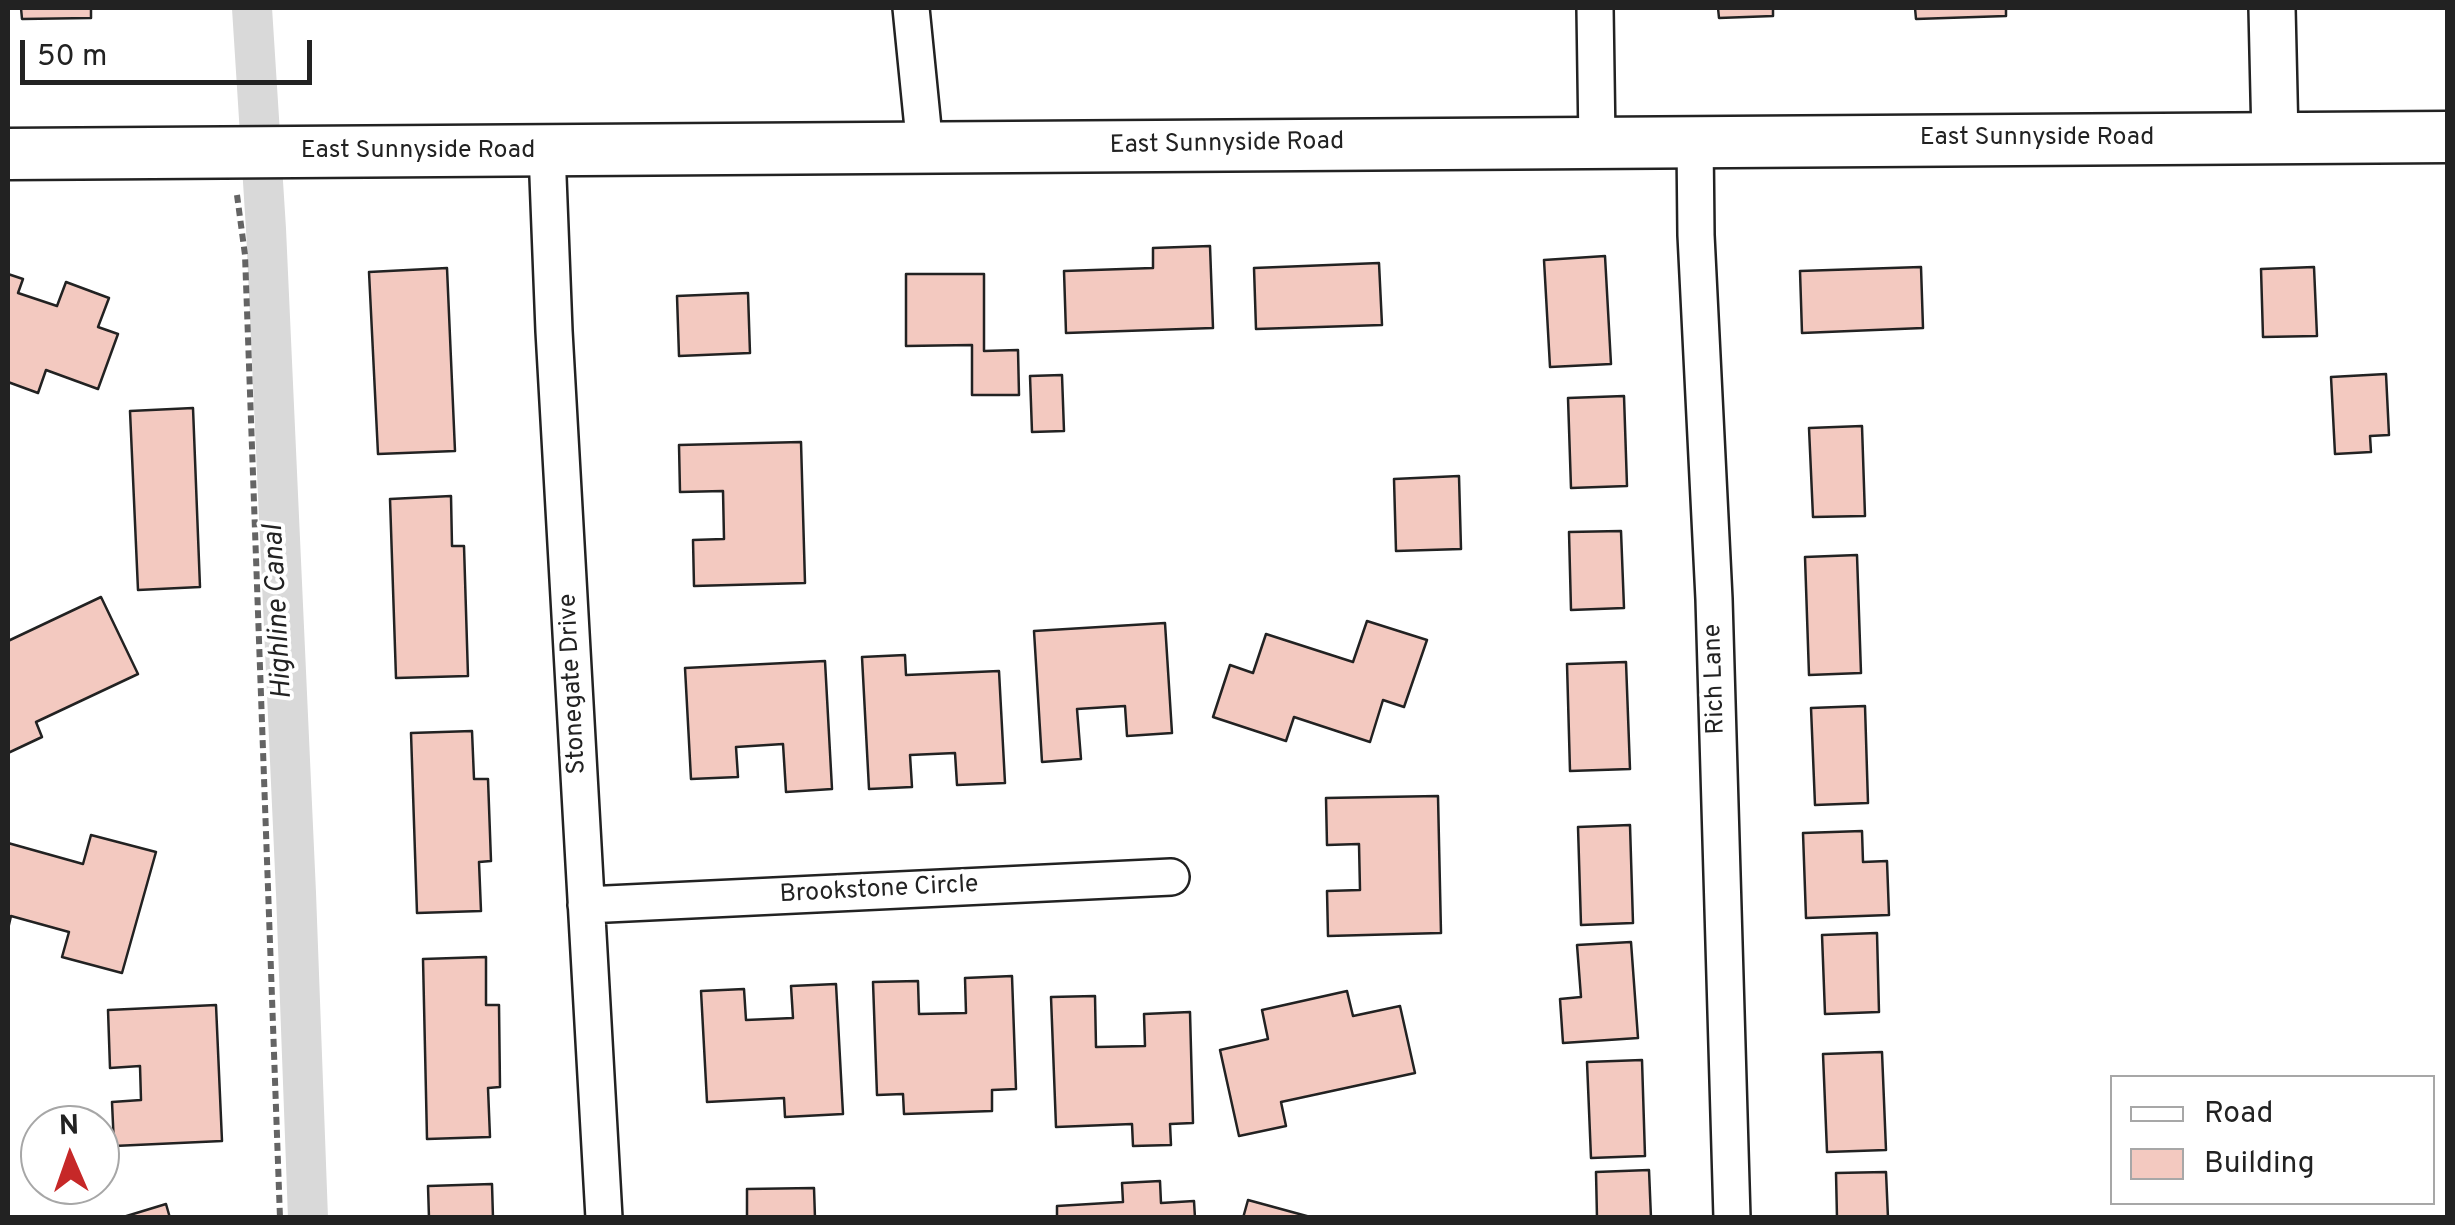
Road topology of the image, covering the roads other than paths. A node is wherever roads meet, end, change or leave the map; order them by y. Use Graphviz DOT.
graph roads {
  1 [pos="911,8"];
  2 [pos="1595,8"];
  3 [pos="2272,8"];
  4 [pos="2448,136"];
  5 [pos="2275,138"];
  6 [pos="1694,141"];
  7 [pos="1597,142"];
  8 [pos="925,148"];
  9 [pos="547,151"];
  10 [pos="8,154"];
  11 [pos="1171,877"];
  12 [pos="586,905"];
  13 [pos="604,1218"];
  14 [pos="1732,1218"];
  1 -- 8 [label="street"];
  2 -- 7 [label="street"];
  3 -- 5 [label="street"];
  4 -- 5 [label="main road, East Sunnyside Road"];
  5 -- 6 [label="main road, East Sunnyside Road"];
  6 -- 7 [label="main road, East Sunnyside Road"];
  6 -- 14 [label="street, Rich Lane"];
  7 -- 8 [label="main road, East Sunnyside Road"];
  8 -- 9 [label="main road, East Sunnyside Road"];
  9 -- 10 [label="main road, East Sunnyside Road"];
  9 -- 12 [label="street, Stonegate Drive"];
  11 -- 12 [label="street, Brookstone Circle"];
  12 -- 13 [label="street, Stonegate Drive"];
}
